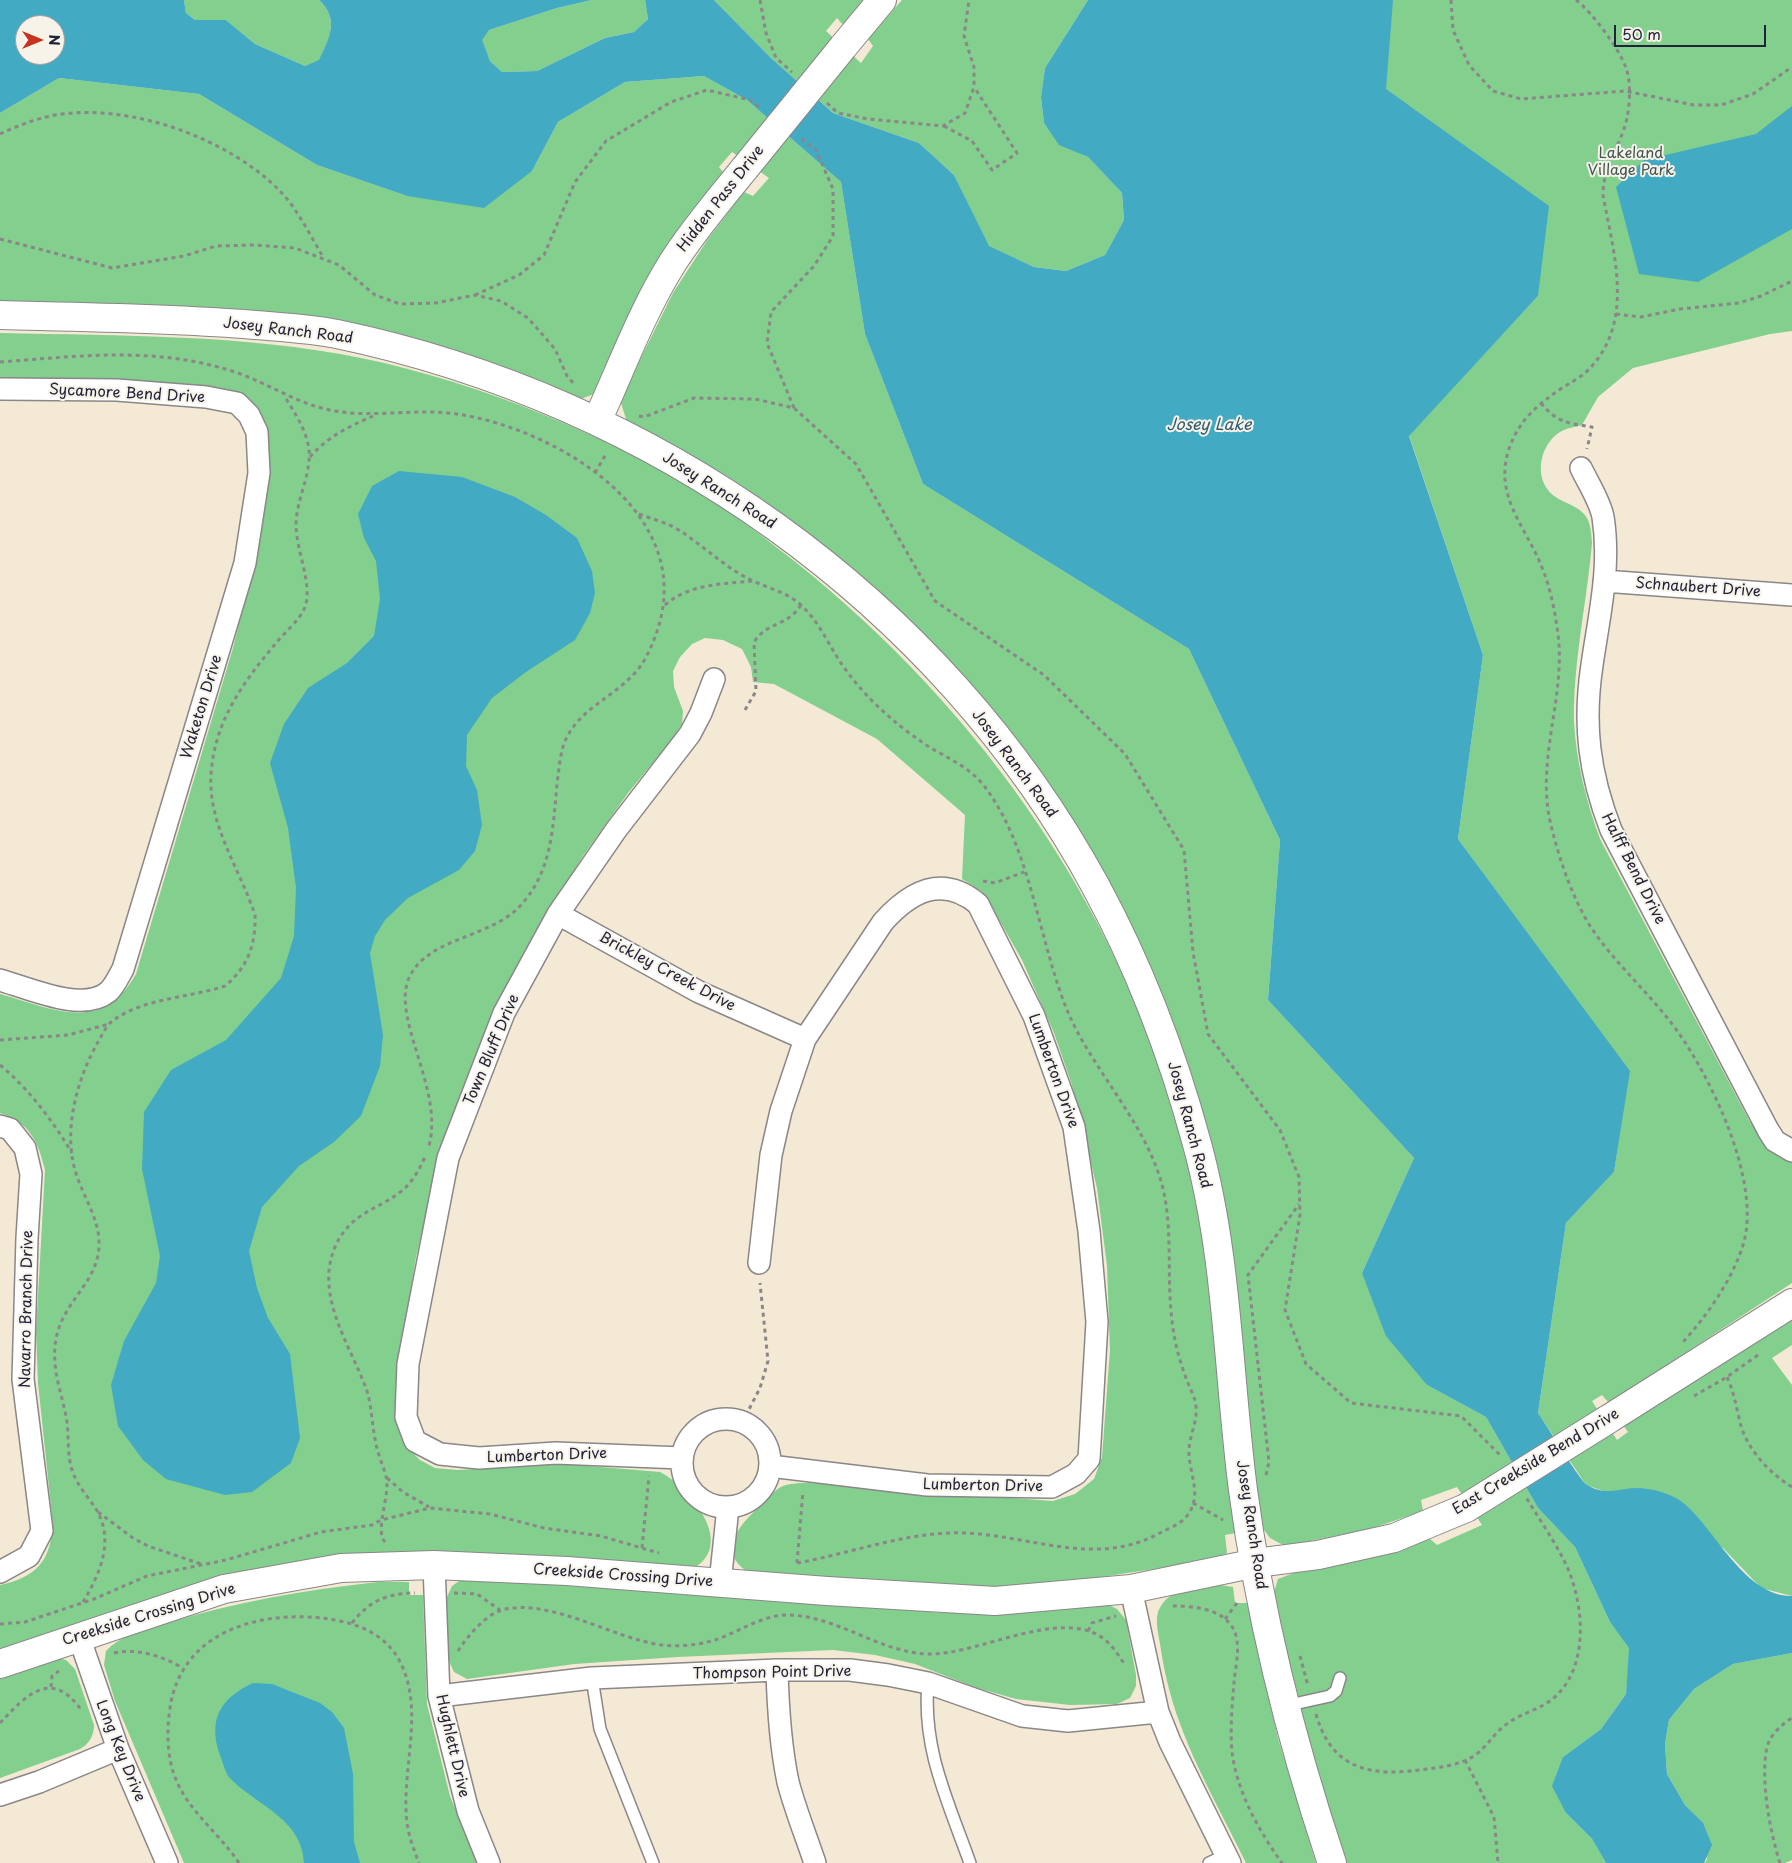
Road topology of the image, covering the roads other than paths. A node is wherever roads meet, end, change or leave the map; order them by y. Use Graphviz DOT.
graph roads {
  1 [pos="882,0"];
  2 [pos="0,315"];
  3 [pos="0,389"];
  4 [pos="249,415"];
  5 [pos="597,421"];
  6 [pos="1582,468"];
  7 [pos="1604,581"];
  8 [pos="1792,595"];
  9 [pos="714,679"];
  10 [pos="558,914"];
  11 [pos="0,980"];
  12 [pos="805,1038"];
  13 [pos="0,1126"];
  14 [pos="1792,1150"];
  15 [pos="759,1262"];
  16 [pos="1792,1303"];
  17 [pos="416,1441"];
  18 [pos="682,1458"];
  19 [pos="770,1466"];
  20 [pos="728,1508"];
  21 [pos="1256,1563"];
  22 [pos="434,1565"];
  23 [pos="0,1572"];
  24 [pos="720,1583"];
  25 [pos="1133,1601"];
  26 [pos="83,1649"];
  27 [pos="0,1664"];
  28 [pos="777,1670"];
  29 [pos="592,1678"];
  30 [pos="1340,1678"];
  31 [pos="928,1682"];
  32 [pos="439,1696"];
  33 [pos="1284,1706"];
  34 [pos="1158,1712"];
  35 [pos="118,1750"];
  36 [pos="0,1795"];
  37 [pos="1222,1860"];
  38 [pos="167,1863"];
  39 [pos="490,1863"];
  40 [pos="653,1863"];
  41 [pos="815,1863"];
  42 [pos="970,1863"];
  43 [pos="1332,1863"];
  1 -- 5 [label="street, Hidden Pass Drive, bridge"];
  2 -- 5 [label="street, Josey Ranch Road"];
  3 -- 4 [label="street, Sycamore Bend Drive"];
  4 -- 11 [label="street, Waketon Drive"];
  5 -- 21 [label="street, Josey Ranch Road"];
  6 -- 7 [label="street, Halff Bend Drive"];
  7 -- 8 [label="street, Schnaubert Drive"];
  7 -- 14 [label="street, Halff Bend Drive"];
  9 -- 10 [label="street, Town Bluff Drive"];
  10 -- 12 [label="street, Brickley Creek Drive"];
  10 -- 17 [label="street, Town Bluff Drive"];
  12 -- 15 [label="street, Lumberton Drive"];
  12 -- 19 [label="street, Lumberton Drive"];
  13 -- 23 [label="street, Navarro Branch Drive"];
  16 -- 21 [label="street, East Creekside Bend Drive, bridge"];
  17 -- 18 [label="street, Lumberton Drive"];
  18 -- 19 [label="street"];
  18 -- 20 [label="street"];
  19 -- 20 [label="street"];
  20 -- 24 [label="street"];
  21 -- 25 [label="street, Creekside Crossing Drive"];
  21 -- 33 [label="street, Josey Ranch Road"];
  22 -- 24 [label="street, Creekside Crossing Drive"];
  22 -- 26 [label="street, Creekside Crossing Drive"];
  22 -- 32 [label="street, Hughlett Drive"];
  24 -- 25 [label="street, Creekside Crossing Drive"];
  25 -- 34 [label="street"];
  26 -- 27 [label="street, Creekside Crossing Drive"];
  26 -- 35 [label="street, Long Key Drive"];
  28 -- 29 [label="street, Thompson Point Drive"];
  28 -- 31 [label="street, Thompson Point Drive"];
  28 -- 41 [label="street"];
  29 -- 32 [label="street, Thompson Point Drive"];
  29 -- 40 [label="lane"];
  30 -- 33 [label="lane"];
  31 -- 34 [label="street, Thompson Point Drive"];
  31 -- 42 [label="lane"];
  32 -- 39 [label="street, Hughlett Drive"];
  33 -- 43 [label="street, Josey Ranch Road"];
  34 -- 37 [label="street"];
  35 -- 36 [label="street"];
  35 -- 38 [label="street, Long Key Drive"];
}
